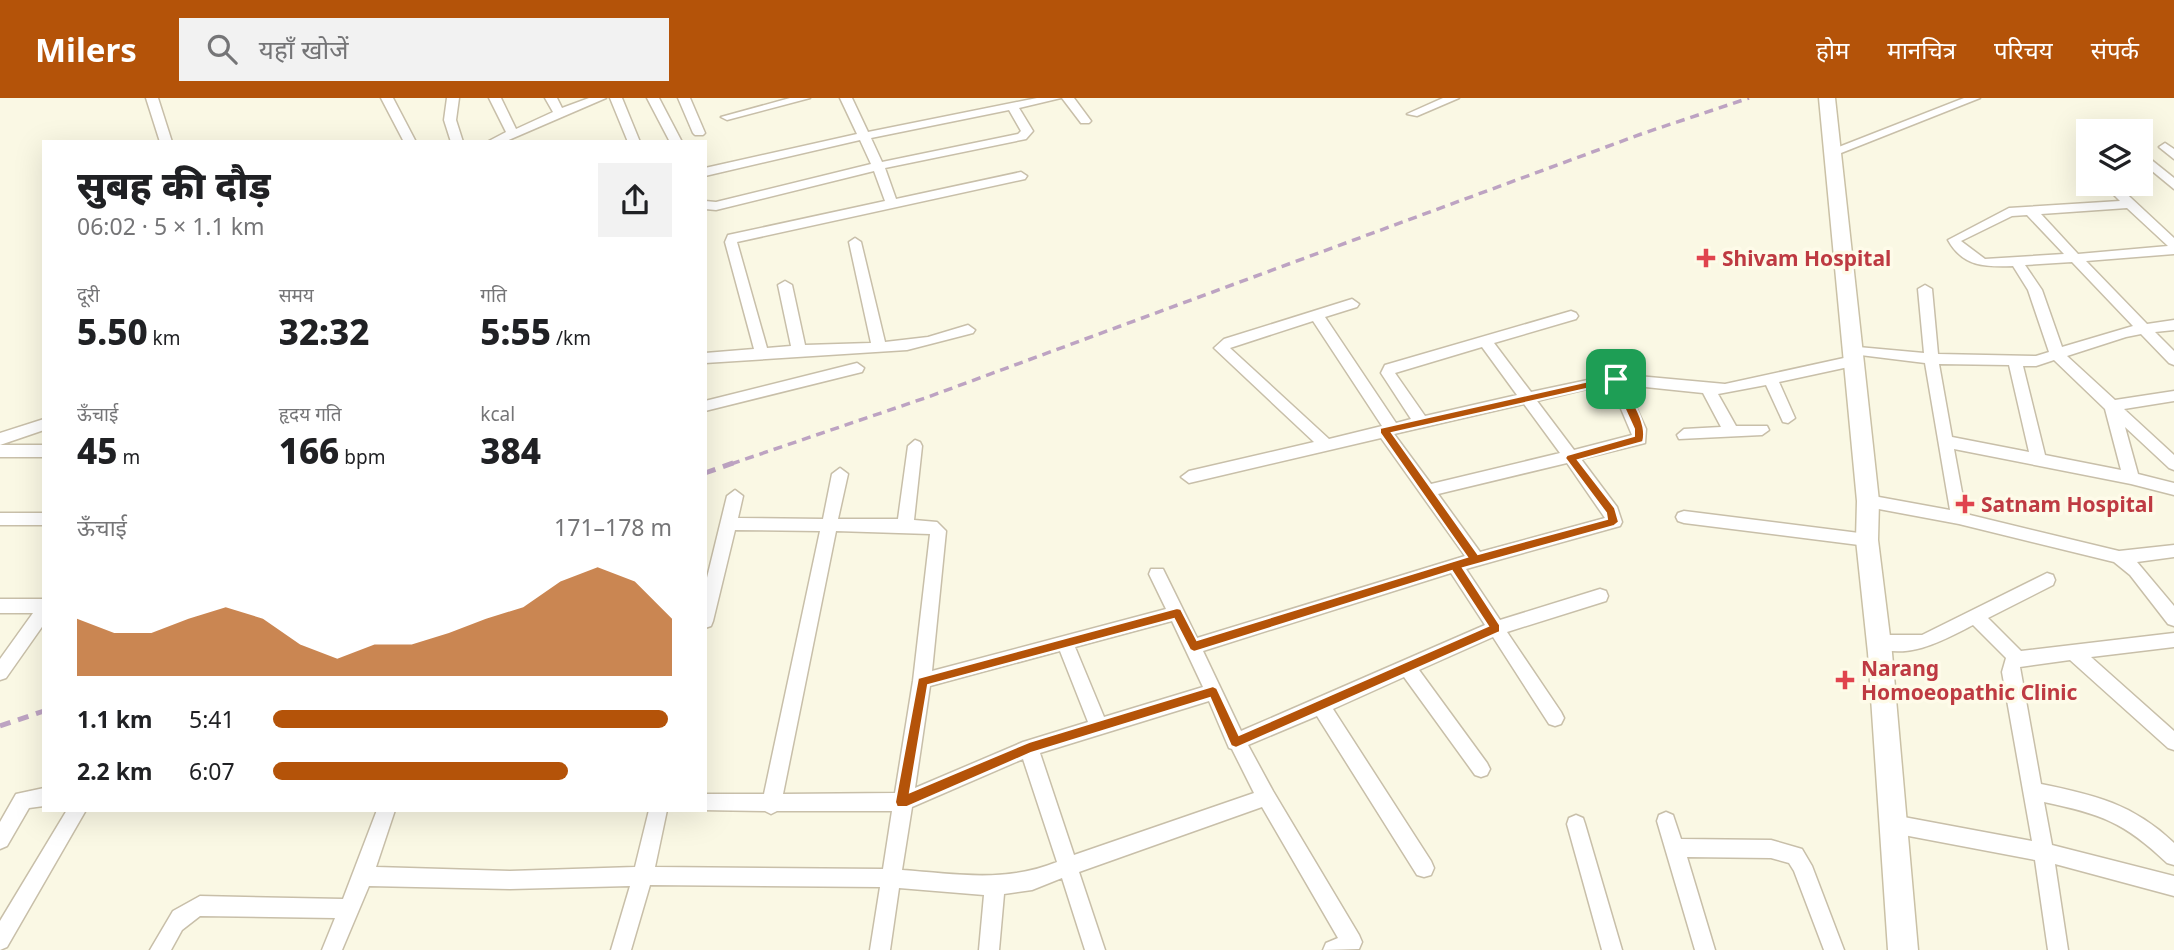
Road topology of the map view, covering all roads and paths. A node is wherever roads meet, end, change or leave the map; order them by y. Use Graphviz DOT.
graph roads {
  1 [pos="152,98"];
  2 [pos="387,98"];
  3 [pos="453,98"];
  4 [pos="495,98"];
  5 [pos="551,98"];
  6 [pos="600,98"];
  7 [pos="616,98"];
  8 [pos="653,98"];
  9 [pos="684,98"];
  10 [pos="804,98"];
  11 [pos="846,98"];
  12 [pos="1055,98"];
  13 [pos="1068,98"];
  14 [pos="1454,98"];
  15 [pos="1827,98"];
  16 [pos="1974,98"];
  17 [pos="582,101"];
  18 [pos="768,107"];
  19 [pos="1012,107"];
  20 [pos="559,113"];
  21 [pos="1413,114"];
  22 [pos="727,117"];
  23 [pos="775,119"];
  24 [pos="1085,121"];
  25 [pos="699,133"];
  26 [pos="511,134"];
  27 [pos="864,136"];
  28 [pos="165,140"];
  29 [pos="409,140"];
  30 [pos="456,140"];
  31 [pos="497,140"];
  32 [pos="633,140"];
  33 [pos="675,140"];
  34 [pos="1832,152"];
  35 [pos="878,166"];
  36 [pos="2153,166"];
  37 [pos="707,172"];
  38 [pos="1021,176"];
  39 [pos="2174,185"];
  40 [pos="2122,196"];
  41 [pos="2130,204"];
  42 [pos="707,205"];
  43 [pos="892,205"];
  44 [pos="2030,210"];
  45 [pos="855,242"];
  46 [pos="2174,248"];
  47 [pos="2075,258"];
  48 [pos="2017,262"];
  49 [pos="785,285"];
  50 [pos="1925,289"];
  51 [pos="1352,304"];
  52 [pos="1317,316"];
  53 [pos="1571,316"];
  54 [pos="2174,325"];
  55 [pos="2141,329"];
  56 [pos="968,330"];
  57 [pos="1486,342"];
  58 [pos="879,348"];
  59 [pos="800,351"];
  60 [pos="762,353"];
  61 [pos="1852,355"];
  62 [pos="2059,356"];
  63 [pos="707,358"];
  64 [pos="1931,359"];
  65 [pos="2174,360"];
  66 [pos="2015,362"];
  67 [pos="857,368"];
  68 [pos="1616,379"];
  69 [pos="1770,379"];
  70 [pos="1708,389"];
  71 [pos="2174,396"];
  72 [pos="1525,397"];
  73 [pos="707,405"];
  74 [pos="2112,406"];
  75 [pos="1788,418"];
  76 [pos="1421,422"];
  77 [pos="42,425"];
  78 [pos="1388,430"];
  79 [pos="1762,430"];
  80 [pos="1731,431"];
  81 [pos="1684,435"];
  82 [pos="0,439"];
  83 [pos="1944,441"];
  84 [pos="1326,445"];
  85 [pos="915,446"];
  86 [pos="0,451"];
  87 [pos="42,452"];
  88 [pos="1570,458"];
  89 [pos="2038,459"];
  90 [pos="2174,464"];
  91 [pos="840,474"];
  92 [pos="1188,477"];
  93 [pos="2131,478"];
  94 [pos="2174,489"];
  95 [pos="1427,491"];
  96 [pos="735,496"];
  97 [pos="1868,501"];
  98 [pos="1684,517"];
  99 [pos="1959,518"];
  100 [pos="0,519"];
  101 [pos="42,519"];
  102 [pos="729,524"];
  103 [pos="829,525"];
  104 [pos="905,525"];
  105 [pos="1867,540"];
  106 [pos="2174,551"];
  107 [pos="2119,556"];
  108 [pos="1475,559"];
  109 [pos="712,566"];
  110 [pos="1455,566"];
  111 [pos="1157,574"];
  112 [pos="2047,580"];
  113 [pos="1600,596"];
  114 [pos="707,605"];
  115 [pos="0,606"];
  116 [pos="42,608"];
  117 [pos="42,611"];
  118 [pos="1177,613"];
  119 [pos="1975,616"];
  120 [pos="2174,619"];
  121 [pos="1496,628"];
  122 [pos="2174,640"];
  123 [pos="1879,642"];
  124 [pos="1065,643"];
  125 [pos="1194,646"];
  126 [pos="2073,653"];
  127 [pos="2018,659"];
  128 [pos="1406,667"];
  129 [pos="0,673"];
  130 [pos="922,681"];
  131 [pos="1213,692"];
  132 [pos="1321,706"];
  133 [pos="1555,718"];
  134 [pos="1099,727"];
  135 [pos="1236,742"];
  136 [pos="2174,743"];
  137 [pos="1029,748"];
  138 [pos="1481,769"];
  139 [pos="2033,791"];
  140 [pos="42,797"];
  141 [pos="1266,797"];
  142 [pos="902,802"];
  143 [pos="707,803"];
  144 [pos="771,804"];
  145 [pos="76,812"];
  146 [pos="385,812"];
  147 [pos="657,812"];
  148 [pos="1666,821"];
  149 [pos="1576,824"];
  150 [pos="1894,824"];
  151 [pos="0,840"];
  152 [pos="1674,848"];
  153 [pos="2044,852"];
  154 [pos="2174,856"];
  155 [pos="1069,866"];
  156 [pos="1424,868"];
  157 [pos="363,876"];
  158 [pos="643,876"];
  159 [pos="889,878"];
  160 [pos="995,886"];
  161 [pos="2174,886"];
  162 [pos="349,909"];
  163 [pos="0,940"];
  164 [pos="1354,946"];
  165 [pos="160,950"];
  166 [pos="332,950"];
  167 [pos="621,950"];
  168 [pos="880,950"];
  169 [pos="989,950"];
  170 [pos="1095,950"];
  171 [pos="1333,950"];
  172 [pos="1612,950"];
  173 [pos="1706,950"];
  174 [pos="1834,950"];
  175 [pos="1903,950"];
  176 [pos="2058,950"];
  1 -- 28 [label="street"];
  2 -- 29 [label="street"];
  3 -- 30 [label="street"];
  4 -- 26 [label="street"];
  5 -- 20 [label="street"];
  6 -- 17 [label="street"];
  7 -- 32 [label="street"];
  8 -- 33 [label="street"];
  9 -- 25 [label="street"];
  10 -- 18 [label="street"];
  11 -- 27 [label="street"];
  12 -- 19 [label="street"];
  13 -- 24 [label="street"];
  14 -- 21 [label="street"];
  15 -- 34 [label="main road"];
  16 -- 34 [label="street"];
  17 -- 20 [label="street"];
  18 -- 22 [label="street"];
  18 -- 23 [label="street"];
  19 -- 27 [label="street"];
  19 -- 35 [label="street"];
  20 -- 26 [label="street"];
  26 -- 31 [label="street"];
  27 -- 35 [label="street"];
  27 -- 37 [label="street"];
  34 -- 61 [label="main road"];
  35 -- 42 [label="street"];
  35 -- 43 [label="street"];
  36 -- 39 [label="street"];
  38 -- 43 [label="street"];
  40 -- 41 [label="street"];
  41 -- 44 [label="street"];
  41 -- 46 [label="street"];
  43 -- 60 [label="street"];
  44 -- 47 [label="street"];
  44 -- 48 [label="street"];
  45 -- 58 [label="street"];
  46 -- 47 [label="street"];
  47 -- 48 [label="street"];
  47 -- 55 [label="street"];
  48 -- 62 [label="street"];
  49 -- 59 [label="street"];
  50 -- 64 [label="street"];
  51 -- 52 [label="street"];
  52 -- 78 [label="street"];
  52 -- 84 [label="street"];
  53 -- 57 [label="street"];
  54 -- 55 [label="street"];
  55 -- 62 [label="street"];
  55 -- 65 [label="street"];
  56 -- 58 [label="street"];
  57 -- 72 [label="street"];
  57 -- 76 [label="street"];
  58 -- 59 [label="street"];
  59 -- 60 [label="street"];
  60 -- 63 [label="street"];
  61 -- 64 [label="street"];
  61 -- 69 [label="street"];
  61 -- 97 [label="main road"];
  62 -- 66 [label="street"];
  62 -- 74 [label="street"];
  64 -- 66 [label="street"];
  64 -- 83 [label="street"];
  66 -- 89 [label="street"];
  67 -- 73 [label="street"];
  68 -- 70 [label="street"];
  68 -- 72 [label="street"];
  68 -- 88 [label="street"];
  69 -- 70 [label="street"];
  69 -- 75 [label="street"];
  70 -- 80 [label="street"];
  71 -- 74 [label="street"];
  72 -- 76 [label="street"];
  72 -- 88 [label="street"];
  74 -- 90 [label="street"];
  74 -- 93 [label="street"];
  76 -- 78 [label="street"];
  77 -- 82 [label="street"];
  78 -- 84 [label="street"];
  78 -- 95 [label="street"];
  79 -- 80 [label="street"];
  80 -- 81 [label="street"];
  83 -- 89 [label="street"];
  83 -- 99 [label="street"];
  84 -- 92 [label="street"];
  85 -- 104 [label="street"];
  86 -- 87 [label="street"];
  88 -- 95 [label="street"];
  88 -- 108 [label="street"];
  89 -- 93 [label="street"];
  91 -- 103 [label="street"];
  93 -- 94 [label="street"];
  95 -- 108 [label="street"];
  96 -- 102 [label="street"];
  97 -- 99 [label="street"];
  97 -- 105 [label="main road"];
  98 -- 105 [label="street"];
  99 -- 107 [label="street"];
  100 -- 101 [label="street"];
  102 -- 103 [label="street"];
  102 -- 109 [label="street"];
  103 -- 104 [label="street"];
  103 -- 144 [label="street"];
  104 -- 130 [label="street"];
  105 -- 123 [label="main road"];
  106 -- 107 [label="street"];
  107 -- 120 [label="street"];
  108 -- 110 [label="street"];
  109 -- 114 [label="street"];
  110 -- 121 [label="street"];
  110 -- 125 [label="street"];
  111 -- 118 [label="street"];
  112 -- 119 [label="street"];
  113 -- 121 [label="street"];
  115 -- 116 [label="street"];
  117 -- 129 [label="street"];
  118 -- 124 [label="street"];
  118 -- 125 [label="street"];
  119 -- 123 [label="street"];
  119 -- 127 [label="street"];
  121 -- 128 [label="street"];
  121 -- 133 [label="street"];
  122 -- 126 [label="street"];
  123 -- 150 [label="main road"];
  124 -- 130 [label="street"];
  124 -- 134 [label="street"];
  125 -- 131 [label="street"];
  126 -- 127 [label="street"];
  126 -- 136 [label="street"];
  127 -- 139 [label="street"];
  128 -- 132 [label="street"];
  128 -- 138 [label="street"];
  130 -- 142 [label="street"];
  131 -- 134 [label="street"];
  131 -- 135 [label="street"];
  132 -- 135 [label="street"];
  132 -- 156 [label="street"];
  134 -- 137 [label="street"];
  135 -- 141 [label="street"];
  137 -- 142 [label="street"];
  137 -- 155 [label="street"];
  139 -- 153 [label="street"];
  139 -- 154 [label="street"];
  140 -- 151 [label="street"];
  141 -- 155 [label="street"];
  141 -- 164 [label="street"];
  142 -- 144 [label="street"];
  142 -- 159 [label="street"];
  143 -- 144 [label="street"];
  145 -- 163 [label="street"];
  146 -- 157 [label="street"];
  147 -- 158 [label="street"];
  148 -- 152 [label="street"];
  149 -- 172 [label="street"];
  150 -- 153 [label="street"];
  150 -- 175 [label="main road"];
  152 -- 173 [label="street"];
  152 -- 174 [label="street"];
  153 -- 161 [label="street"];
  153 -- 176 [label="street"];
  155 -- 160 [label="street"];
  155 -- 170 [label="street"];
  157 -- 158 [label="street"];
  157 -- 162 [label="street"];
  158 -- 159 [label="street"];
  158 -- 167 [label="street"];
  159 -- 160 [label="street"];
  159 -- 168 [label="street"];
  160 -- 169 [label="street"];
  162 -- 165 [label="street"];
  162 -- 166 [label="street"];
  164 -- 171 [label="street"];
}
